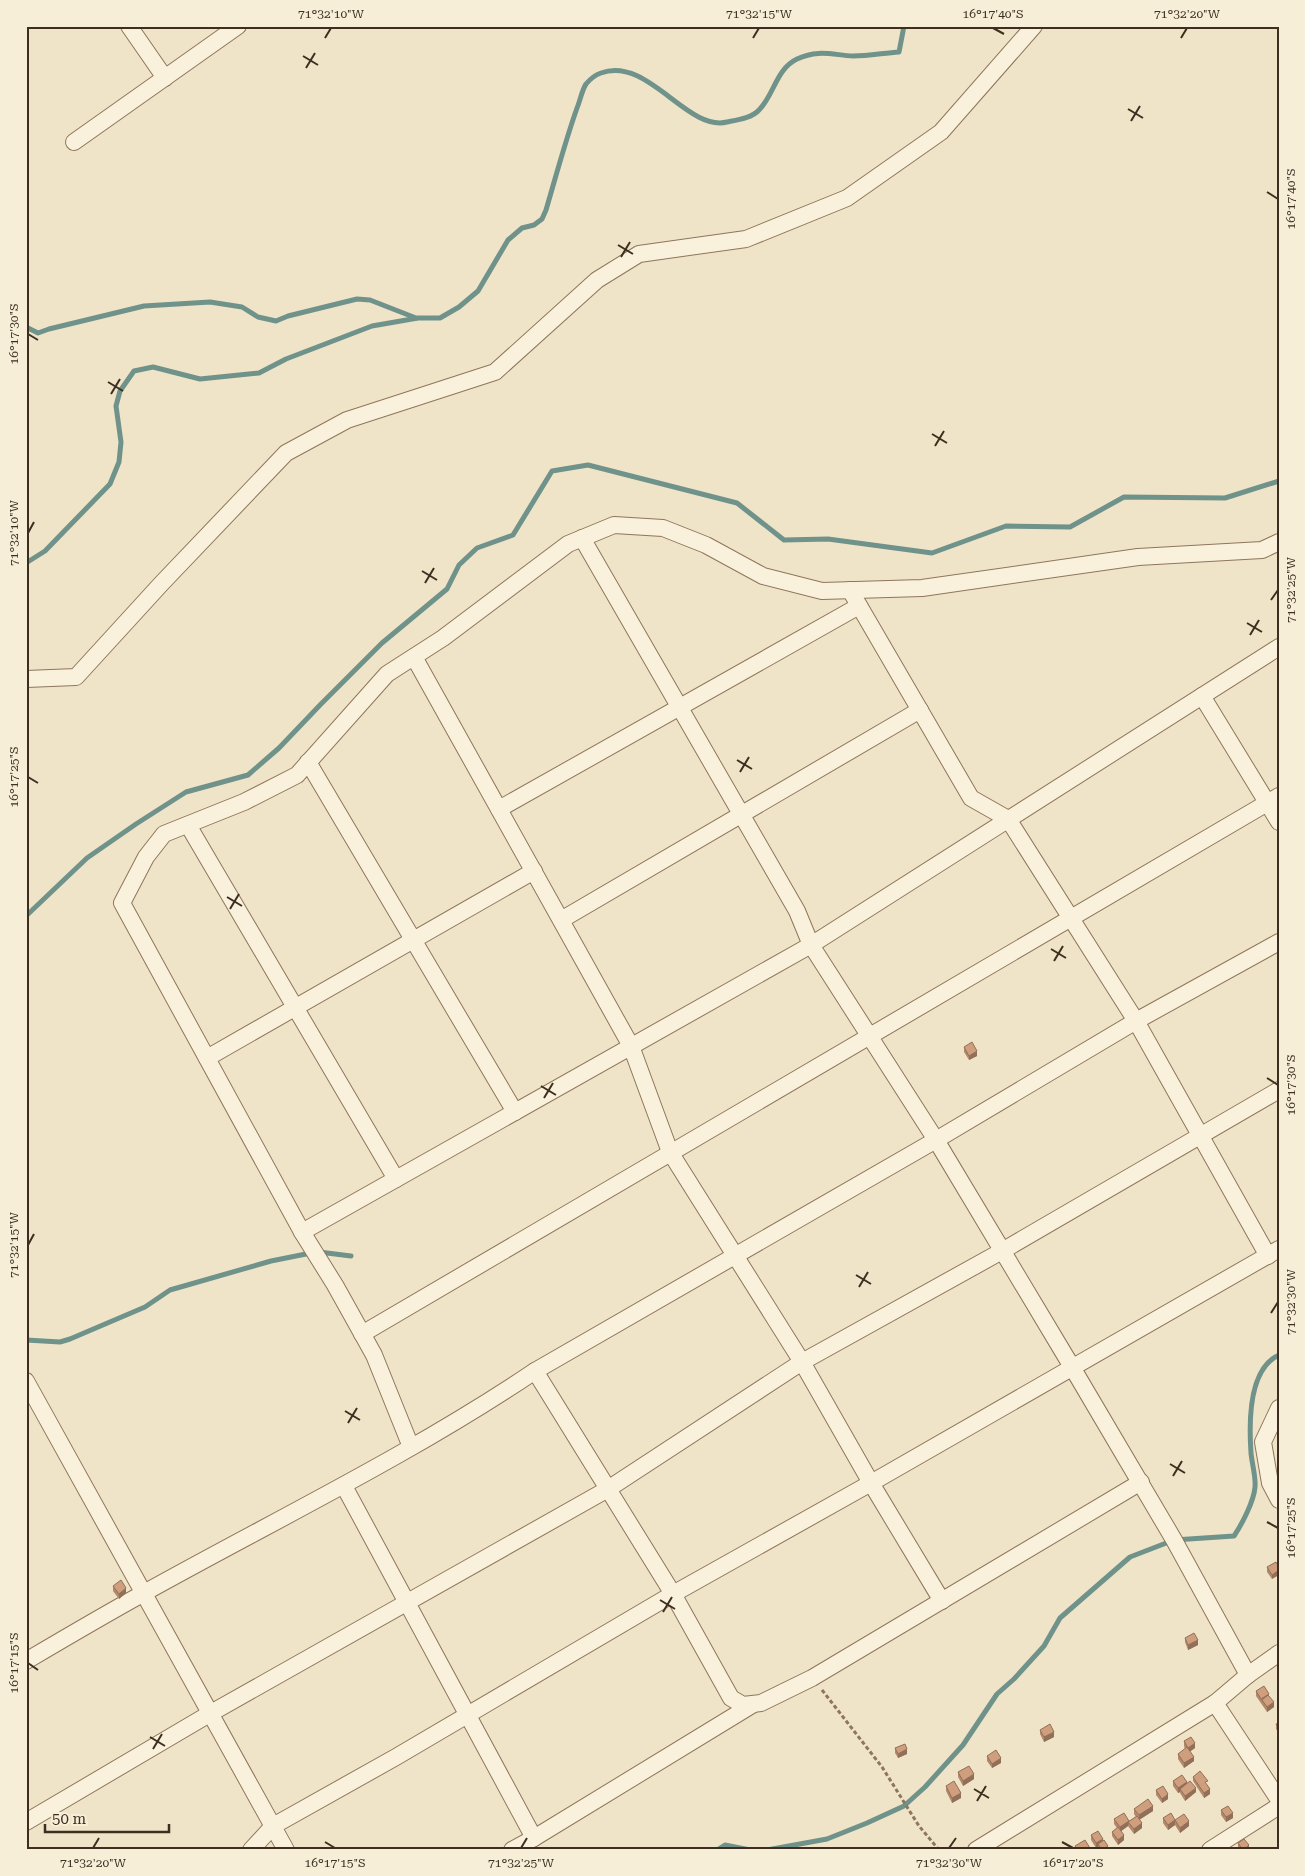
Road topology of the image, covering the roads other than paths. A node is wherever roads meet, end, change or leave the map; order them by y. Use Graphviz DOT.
graph roads {
  1 [pos="129,26"];
  2 [pos="238,26"];
  3 [pos="1034,26"];
  4 [pos="165,78"];
  5 [pos="74,142"];
  6 [pos="582,538"];
  7 [pos="1279,542"];
  8 [pos="850,590"];
  9 [pos="859,606"];
  10 [pos="1279,647"];
  11 [pos="414,656"];
  12 [pos="26,679"];
  13 [pos="1202,696"];
  14 [pos="680,707"];
  15 [pos="920,710"];
  16 [pos="308,762"];
  17 [pos="1273,799"];
  18 [pos="499,809"];
  19 [pos="742,814"];
  20 [pos="1008,819"];
  21 [pos="1279,822"];
  22 [pos="188,825"];
  23 [pos="534,871"];
  24 [pos="1070,918"];
  25 [pos="561,920"];
  26 [pos="413,940"];
  27 [pos="1279,942"];
  28 [pos="811,945"];
  29 [pos="295,1008"];
  30 [pos="1136,1021"];
  31 [pos="869,1036"];
  32 [pos="631,1046"];
  33 [pos="207,1058"];
  34 [pos="1279,1090"];
  35 [pos="515,1112"];
  36 [pos="1200,1136"];
  37 [pos="936,1140"];
  38 [pos="670,1152"];
  39 [pos="396,1179"];
  40 [pos="302,1232"];
  41 [pos="1002,1251"];
  42 [pos="1273,1252"];
  43 [pos="736,1257"];
  44 [pos="362,1334"];
  45 [pos="802,1362"];
  46 [pos="1072,1367"];
  47 [pos="535,1371"];
  48 [pos="26,1380"];
  49 [pos="1279,1408"];
  50 [pos="411,1447"];
  51 [pos="1141,1482"];
  52 [pos="871,1483"];
  53 [pos="344,1486"];
  54 [pos="608,1489"];
  55 [pos="1279,1500"];
  56 [pos="144,1593"];
  57 [pos="673,1594"];
  58 [pos="942,1601"];
  59 [pos="408,1603"];
  60 [pos="1279,1653"];
  61 [pos="26,1661"];
  62 [pos="1248,1675"];
  63 [pos="1215,1703"];
  64 [pos="752,1705"];
  65 [pos="211,1713"];
  66 [pos="468,1715"];
  67 [pos="1279,1800"];
  68 [pos="1279,1806"];
  69 [pos="26,1822"];
  70 [pos="273,1826"];
  71 [pos="534,1838"];
  72 [pos="252,1850"];
  73 [pos="286,1850"];
  74 [pos="512,1850"];
  75 [pos="976,1850"];
  76 [pos="1210,1850"];
  1 -- 4 [label="street"];
  2 -- 4 [label="street"];
  3 -- 12 [label="street"];
  4 -- 5 [label="street"];
  6 -- 8 [label="street"];
  6 -- 11 [label="street"];
  6 -- 14 [label="street"];
  7 -- 8 [label="street"];
  8 -- 9 [label="street"];
  9 -- 14 [label="street"];
  9 -- 15 [label="street"];
  10 -- 13 [label="street"];
  11 -- 16 [label="street"];
  11 -- 18 [label="street"];
  13 -- 17 [label="street"];
  13 -- 20 [label="street"];
  14 -- 18 [label="street"];
  14 -- 19 [label="street"];
  15 -- 19 [label="street"];
  15 -- 20 [label="street"];
  16 -- 22 [label="street"];
  16 -- 26 [label="street"];
  17 -- 21 [label="street"];
  17 -- 24 [label="street"];
  18 -- 23 [label="street"];
  19 -- 25 [label="street"];
  19 -- 28 [label="street"];
  20 -- 24 [label="street"];
  20 -- 28 [label="street"];
  22 -- 29 [label="street"];
  22 -- 33 [label="street"];
  23 -- 25 [label="street"];
  23 -- 26 [label="street"];
  24 -- 30 [label="street"];
  24 -- 31 [label="street"];
  25 -- 32 [label="street"];
  26 -- 29 [label="street"];
  26 -- 35 [label="street"];
  27 -- 30 [label="street"];
  28 -- 31 [label="street"];
  28 -- 32 [label="street"];
  29 -- 33 [label="street"];
  29 -- 39 [label="street"];
  30 -- 36 [label="street"];
  30 -- 37 [label="street"];
  31 -- 37 [label="street"];
  31 -- 38 [label="street"];
  32 -- 35 [label="street"];
  32 -- 38 [label="street"];
  33 -- 40 [label="street"];
  34 -- 36 [label="street"];
  35 -- 39 [label="street"];
  36 -- 41 [label="street"];
  36 -- 42 [label="street"];
  37 -- 41 [label="street"];
  37 -- 43 [label="street"];
  38 -- 43 [label="street"];
  38 -- 44 [label="street"];
  39 -- 40 [label="street"];
  40 -- 44 [label="street"];
  41 -- 45 [label="street"];
  41 -- 46 [label="street"];
  42 -- 46 [label="street"];
  43 -- 45 [label="street"];
  43 -- 47 [label="street"];
  44 -- 50 [label="street"];
  45 -- 52 [label="street"];
  45 -- 54 [label="street"];
  46 -- 51 [label="street"];
  46 -- 52 [label="street"];
  47 -- 50 [label="street"];
  47 -- 54 [label="street"];
  48 -- 56 [label="street"];
  49 -- 55 [label="street"];
  50 -- 53 [label="street"];
  51 -- 58 [label="street"];
  51 -- 62 [label="street"];
  52 -- 57 [label="street"];
  52 -- 58 [label="street"];
  53 -- 56 [label="street"];
  53 -- 59 [label="street"];
  54 -- 57 [label="street"];
  54 -- 59 [label="street"];
  56 -- 61 [label="street"];
  56 -- 65 [label="street"];
  57 -- 64 [label="street"];
  57 -- 66 [label="street"];
  58 -- 64 [label="street"];
  59 -- 65 [label="street"];
  59 -- 66 [label="street"];
  60 -- 62 [label="street"];
  62 -- 63 [label="street"];
  63 -- 67 [label="street"];
  63 -- 75 [label="street"];
  64 -- 71 [label="street"];
  65 -- 69 [label="street"];
  65 -- 70 [label="street"];
  66 -- 70 [label="street"];
  66 -- 71 [label="street"];
  68 -- 76 [label="street"];
  70 -- 72 [label="street"];
  70 -- 73 [label="street"];
  71 -- 74 [label="street"];
}
